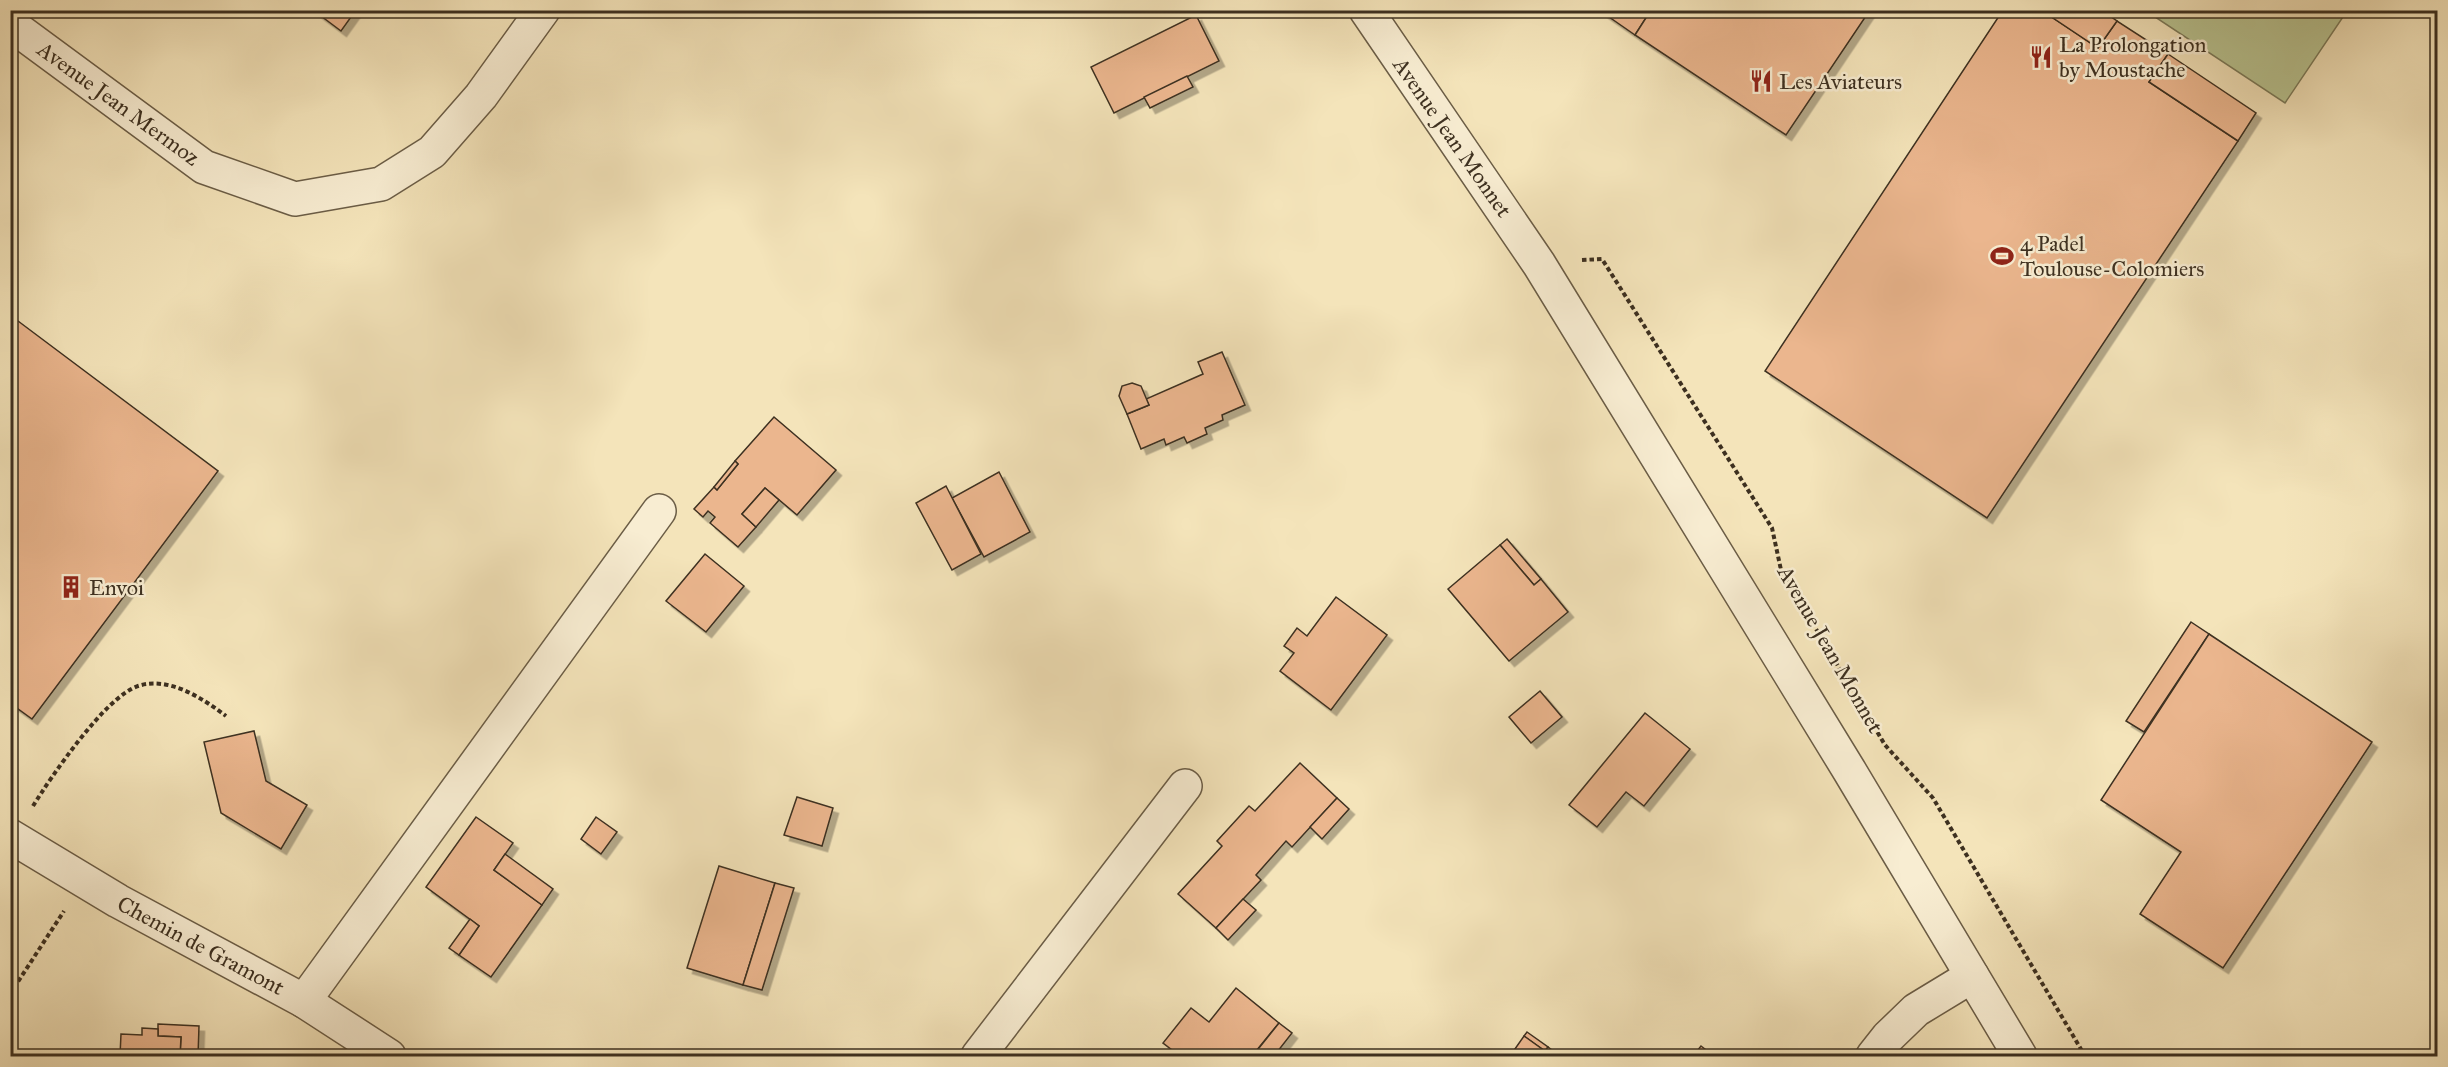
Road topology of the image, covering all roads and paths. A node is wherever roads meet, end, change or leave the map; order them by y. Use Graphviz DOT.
graph roads {
  1 [pos="543,10"];
  2 [pos="1366,10"];
  3 [pos="10,24"];
  4 [pos="1539,264"];
  5 [pos="659,512"];
  6 [pos="226,716"];
  7 [pos="1185,786"];
  8 [pos="12,837"];
  9 [pos="85,880"];
  10 [pos="1972,976"];
  11 [pos="10,994"];
  12 [pos="304,1001"];
  13 [pos="389,1056"];
  14 [pos="978,1056"];
  15 [pos="1873,1056"];
  16 [pos="2020,1056"];
  17 [pos="2085,1056"];
  1 -- 3 [label="street, Avenue Jean Mermoz"];
  2 -- 4 [label="street, Avenue Jean Monnet"];
  4 -- 10 [label="street, Avenue Jean Monnet"];
  4 -- 17 [label="path, Avenue Jean Monnet"];
  5 -- 12 [label="street"];
  6 -- 8 [label="path"];
  7 -- 14 [label="street"];
  8 -- 9 [label="street, Chemin de Gramont"];
  9 -- 11 [label="path"];
  9 -- 12 [label="street, Chemin de Gramont"];
  10 -- 15 [label="street"];
  10 -- 16 [label="street, Avenue Jean Monnet"];
  12 -- 13 [label="street, Chemin de Gramont"];
}
